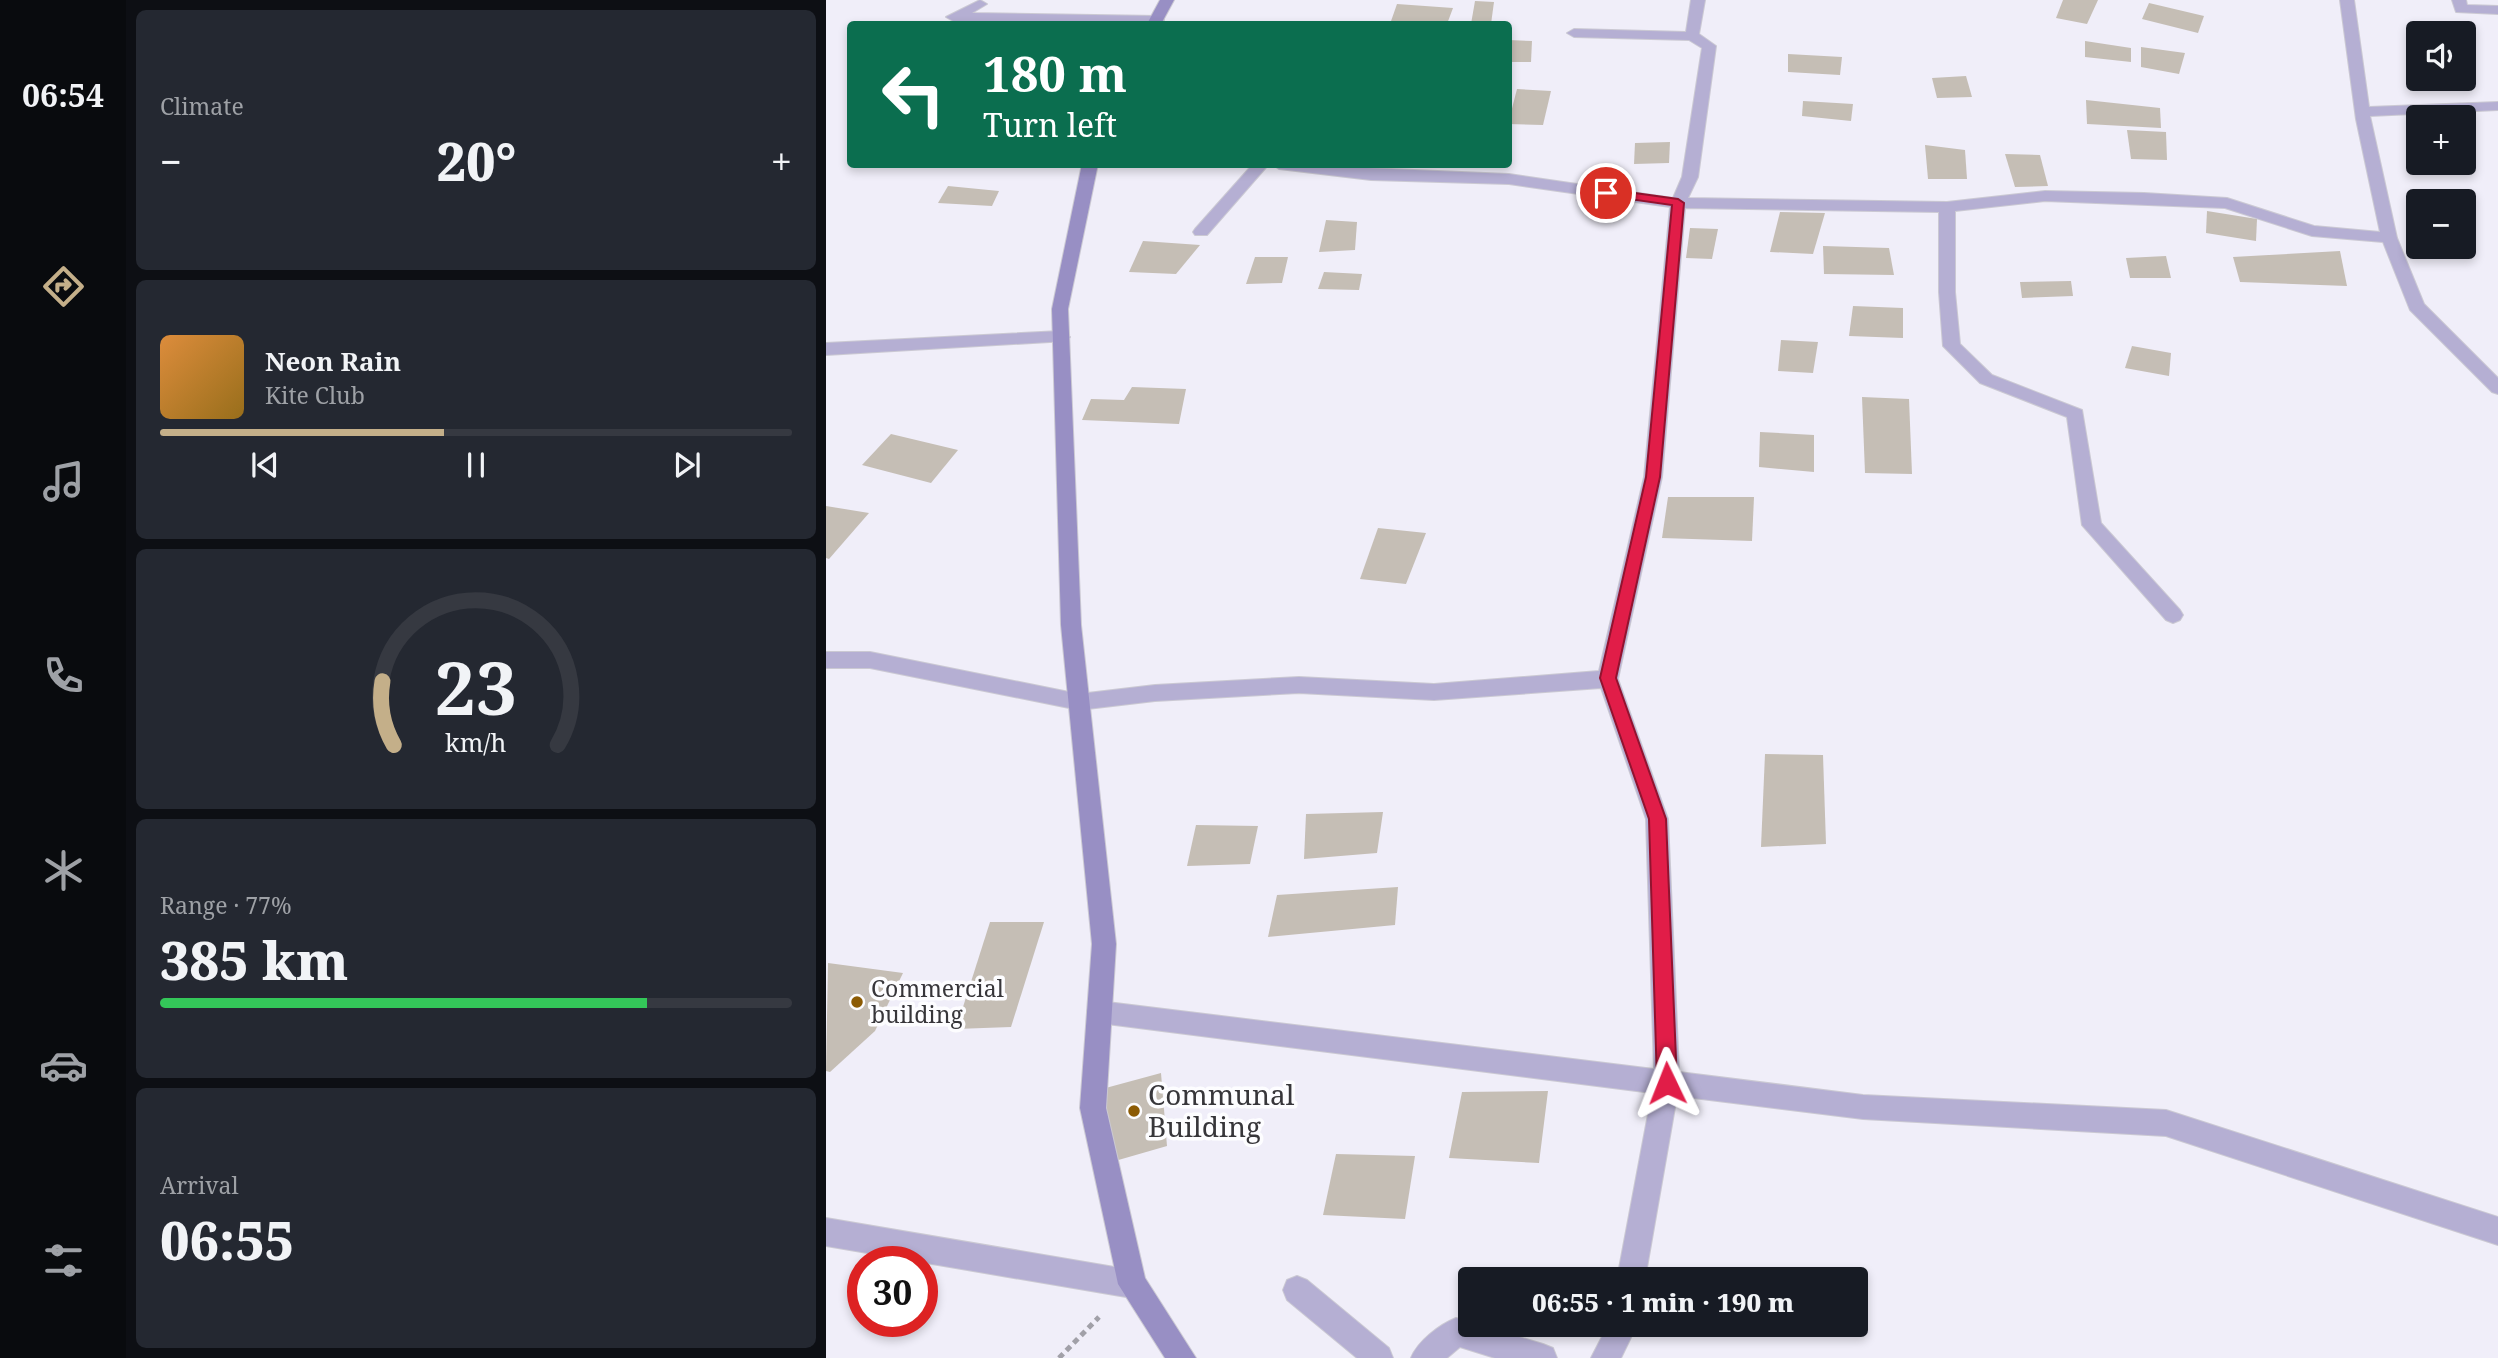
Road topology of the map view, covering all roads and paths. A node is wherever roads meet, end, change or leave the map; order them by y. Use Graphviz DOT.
graph roads {
  1 [pos="1167,0"];
  2 [pos="1698,0"];
  3 [pos="2347,0"];
  4 [pos="2459,0"];
  5 [pos="980,4"];
  6 [pos="2498,10"];
  7 [pos="1104,21"];
  8 [pos="1156,21"];
  9 [pos="1574,33"];
  10 [pos="1692,36"];
  11 [pos="2498,106"];
  12 [pos="2362,112"];
  13 [pos="1089,168"];
  14 [pos="1258,168"];
  15 [pos="1312,168"];
  16 [pos="1678,203"];
  17 [pos="1947,207"];
  18 [pos="1201,232"];
  19 [pos="2389,238"];
  20 [pos="1061,337"];
  21 [pos="826,349"];
  22 [pos="2498,388"];
  23 [pos="2173,615"];
  24 [pos="826,660"];
  25 [pos="1608,678"];
  26 [pos="1079,702"];
  27 [pos="1100,1012"];
  28 [pos="1667,1083"];
  29 [pos="2498,1231"];
  30 [pos="826,1232"];
  31 [pos="1634,1267"];
  32 [pos="1132,1284"];
  33 [pos="1297,1290"];
  34 [pos="1616,1337"];
  35 [pos="1059,1358"];
  36 [pos="1182,1358"];
  37 [pos="1379,1358"];
  38 [pos="1425,1358"];
  39 [pos="1543,1358"];
  40 [pos="1605,1358"];
  1 -- 8 [label="street"];
  2 -- 10 [label="street"];
  3 -- 12 [label="street"];
  4 -- 6 [label="street"];
  5 -- 7 [label="street"];
  9 -- 10 [label="street"];
  10 -- 16 [label="street"];
  11 -- 12 [label="street"];
  12 -- 19 [label="street"];
  13 -- 20 [label="street"];
  14 -- 18 [label="street"];
  15 -- 16 [label="street"];
  16 -- 17 [label="street"];
  16 -- 25 [label="street"];
  17 -- 19 [label="street"];
  17 -- 23 [label="street"];
  19 -- 22 [label="street"];
  20 -- 21 [label="street"];
  20 -- 26 [label="street"];
  24 -- 26 [label="street"];
  25 -- 26 [label="street"];
  25 -- 28 [label="street"];
  26 -- 27 [label="street"];
  27 -- 28 [label="street"];
  27 -- 32 [label="street"];
  28 -- 29 [label="street"];
  28 -- 31 [label="street"];
  30 -- 32 [label="street"];
  32 -- 35 [label="path"];
  32 -- 36 [label="street"];
  33 -- 37 [label="street"];
  34 -- 40 [label="street"];
  38 -- 39 [label="street"];
}
